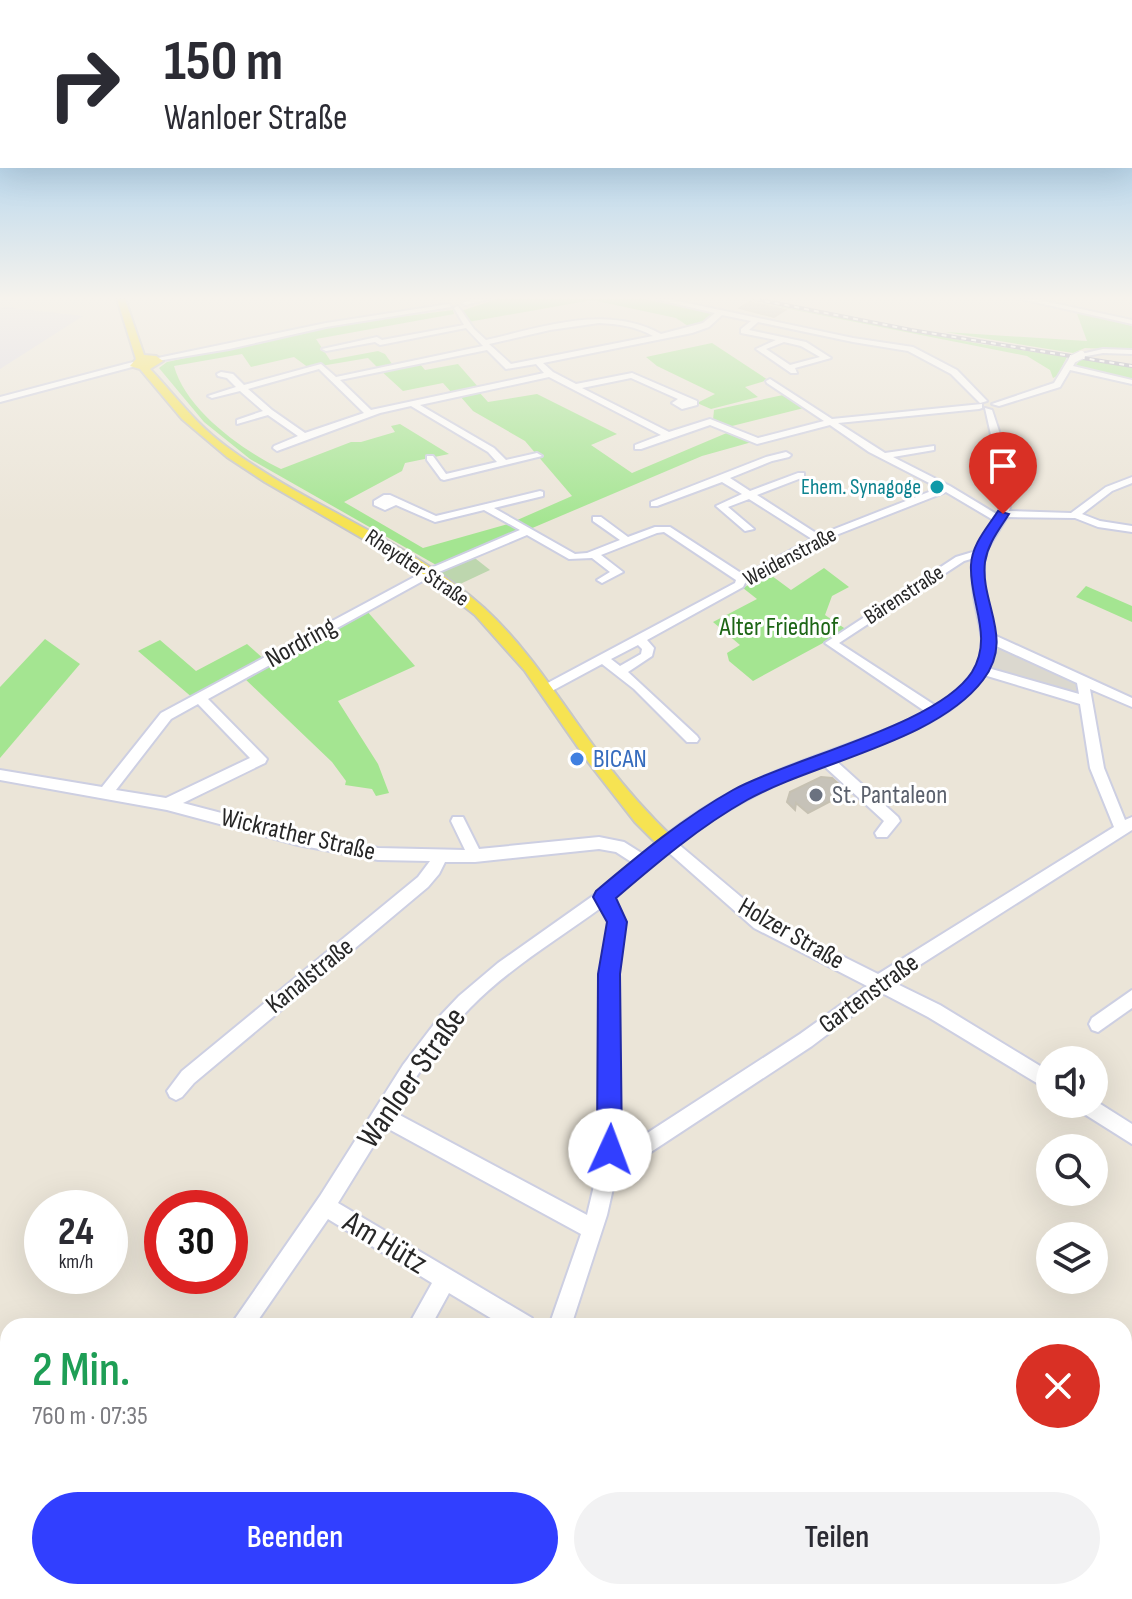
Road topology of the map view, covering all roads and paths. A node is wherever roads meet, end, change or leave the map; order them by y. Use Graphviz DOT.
graph roads {
  1 [pos="86,374"];
  2 [pos="154,374"];
  3 [pos="221,374"];
  4 [pos="294,374"];
  5 [pos="330,374"];
  6 [pos="360,374"];
  7 [pos="550,374"];
  8 [pos="956,374"];
  9 [pos="1063,374"];
  10 [pos="1096,374"];
  11 [pos="336,379"];
  12 [pos="770,381"];
  13 [pos="1132,382"];
  14 [pos="573,387"];
  15 [pos="242,388"];
  16 [pos="212,396"];
  17 [pos="685,399"];
  18 [pos="0,400"];
  19 [pos="413,404"];
  20 [pos="986,405"];
  21 [pos="269,412"];
  22 [pos="370,414"];
  23 [pos="240,422"];
  24 [pos="831,422"];
  25 [pos="668,435"];
  26 [pos="304,436"];
  27 [pos="638,447"];
  28 [pos="277,448"];
  29 [pos="931,448"];
  30 [pos="786,455"];
  31 [pos="537,456"];
  32 [pos="883,456"];
  33 [pos="430,458"];
  34 [pos="504,464"];
  35 [pos="801,475"];
  36 [pos="723,478"];
  37 [pos="1132,480"];
  38 [pos="947,488"];
  39 [pos="540,494"];
  40 [pos="749,495"];
  41 [pos="395,501"];
  42 [pos="654,504"];
  43 [pos="486,507"];
  44 [pos="1075,515"];
  45 [pos="1001,517"];
  46 [pos="597,519"];
  47 [pos="749,529"];
  48 [pos="1132,529"];
  49 [pos="527,531"];
  50 [pos="819,539"];
  51 [pos="627,541"];
  52 [pos="980,553"];
  53 [pos="593,554"];
  54 [pos="431,572"];
  55 [pos="742,579"];
  56 [pos="602,580"];
  57 [pos="990,638"];
  58 [pos="640,640"];
  59 [pos="604,660"];
  60 [pos="981,670"];
  61 [pos="620,672"];
  62 [pos="1083,682"];
  63 [pos="546,689"];
  64 [pos="200,698"];
  65 [pos="1086,701"];
  66 [pos="1132,703"];
  67 [pos="936,712"];
  68 [pos="692,739"];
  69 [pos="824,758"];
  70 [pos="0,775"];
  71 [pos="105,793"];
  72 [pos="167,804"];
  73 [pos="458,821"];
  74 [pos="1129,830"];
  75 [pos="882,833"];
  76 [pos="667,843"];
  77 [pos="475,856"];
  78 [pos="439,858"];
  79 [pos="643,862"];
  80 [pos="603,897"];
  81 [pos="882,984"];
  82 [pos="1132,998"];
  83 [pos="1098,1024"];
  84 [pos="1036,1073"];
  85 [pos="176,1091"];
  86 [pos="382,1115"];
  87 [pos="1106,1118"];
  88 [pos="1132,1135"];
  89 [pos="608,1169"];
  90 [pos="324,1206"];
  91 [pos="592,1229"];
  92 [pos="445,1280"];
  93 [pos="247,1318"];
  94 [pos="424,1318"];
  95 [pos="510,1318"];
  96 [pos="563,1318"];
  1 -- 18 [label="street"];
  2 -- 54 [label="main road, Rheydter Straße"];
  3 -- 15 [label="street"];
  4 -- 15 [label="street"];
  5 -- 11 [label="street"];
  6 -- 11 [label="street"];
  7 -- 14 [label="street"];
  7 -- 19 [label="street"];
  8 -- 20 [label="street"];
  9 -- 20 [label="street"];
  10 -- 13 [label="street"];
  11 -- 22 [label="street"];
  12 -- 24 [label="street"];
  14 -- 17 [label="street"];
  14 -- 25 [label="street"];
  15 -- 16 [label="street"];
  15 -- 21 [label="street"];
  19 -- 22 [label="street"];
  19 -- 34 [label="street"];
  20 -- 24 [label="street"];
  20 -- 45 [label="street"];
  21 -- 23 [label="street"];
  21 -- 26 [label="street"];
  22 -- 26 [label="street"];
  24 -- 25 [label="street"];
  24 -- 32 [label="street"];
  25 -- 27 [label="street"];
  26 -- 28 [label="street"];
  29 -- 32 [label="street"];
  30 -- 36 [label="street"];
  31 -- 34 [label="street"];
  32 -- 38 [label="street"];
  33 -- 34 [label="street"];
  35 -- 40 [label="street"];
  36 -- 40 [label="street"];
  36 -- 42 [label="street"];
  37 -- 44 [label="street"];
  38 -- 45 [label="street"];
  38 -- 50 [label="street, Weidenstraße"];
  39 -- 43 [label="street"];
  40 -- 47 [label="street"];
  40 -- 50 [label="street"];
  41 -- 43 [label="street"];
  43 -- 49 [label="street"];
  44 -- 45 [label="street"];
  44 -- 48 [label="street"];
  45 -- 52 [label="street"];
  46 -- 51 [label="street"];
  49 -- 53 [label="street"];
  49 -- 54 [label="street, Nordring"];
  50 -- 55 [label="street, Weidenstraße"];
  51 -- 53 [label="street"];
  51 -- 55 [label="street"];
  52 -- 57 [label="street"];
  52 -- 67 [label="street, Bärenstraße"];
  53 -- 56 [label="street"];
  54 -- 63 [label="main road, Rheydter Straße"];
  54 -- 64 [label="street, Nordring"];
  55 -- 58 [label="street, Weidenstraße"];
  57 -- 60 [label="street"];
  57 -- 62 [label="street"];
  58 -- 59 [label="street, Weidenstraße"];
  58 -- 61 [label="street"];
  59 -- 61 [label="street"];
  59 -- 63 [label="street, Weidenstraße"];
  60 -- 65 [label="street"];
  60 -- 67 [label="street, Wanloer Straße"];
  61 -- 68 [label="street"];
  62 -- 65 [label="street"];
  62 -- 66 [label="street"];
  63 -- 76 [label="main road, Rheydter Straße"];
  64 -- 71 [label="street, Nordring"];
  64 -- 72 [label="street"];
  65 -- 74 [label="street"];
  67 -- 69 [label="street, Wanloer Straße"];
  69 -- 75 [label="street"];
  69 -- 76 [label="street, Wanloer Straße"];
  70 -- 71 [label="street, Wickrather Straße"];
  71 -- 72 [label="street, Wickrather Straße"];
  72 -- 78 [label="street, Wickrather Straße"];
  73 -- 77 [label="street"];
  74 -- 81 [label="street, Gartenstraße"];
  76 -- 79 [label="street, Wanloer Straße"];
  76 -- 81 [label="street, Holzer Straße"];
  77 -- 78 [label="street, Wickrather Straße"];
  77 -- 79 [label="street, Wickrather Straße"];
  78 -- 85 [label="street, Kanalstraße"];
  79 -- 80 [label="street, Wanloer Straße"];
  80 -- 86 [label="street, Wanloer Straße"];
  80 -- 89 [label="street"];
  81 -- 84 [label="street, Holzer Straße"];
  81 -- 89 [label="street, Gartenstraße"];
  82 -- 83 [label="street"];
  86 -- 90 [label="street, Wanloer Straße"];
  86 -- 91 [label="street"];
  87 -- 88 [label="street"];
  89 -- 91 [label="street"];
  90 -- 92 [label="street, Am Hütz"];
  90 -- 93 [label="street, Wanloer Straße"];
  91 -- 96 [label="street"];
  92 -- 94 [label="street, Am Hütz"];
  92 -- 95 [label="street, Am Hütz"];
}
